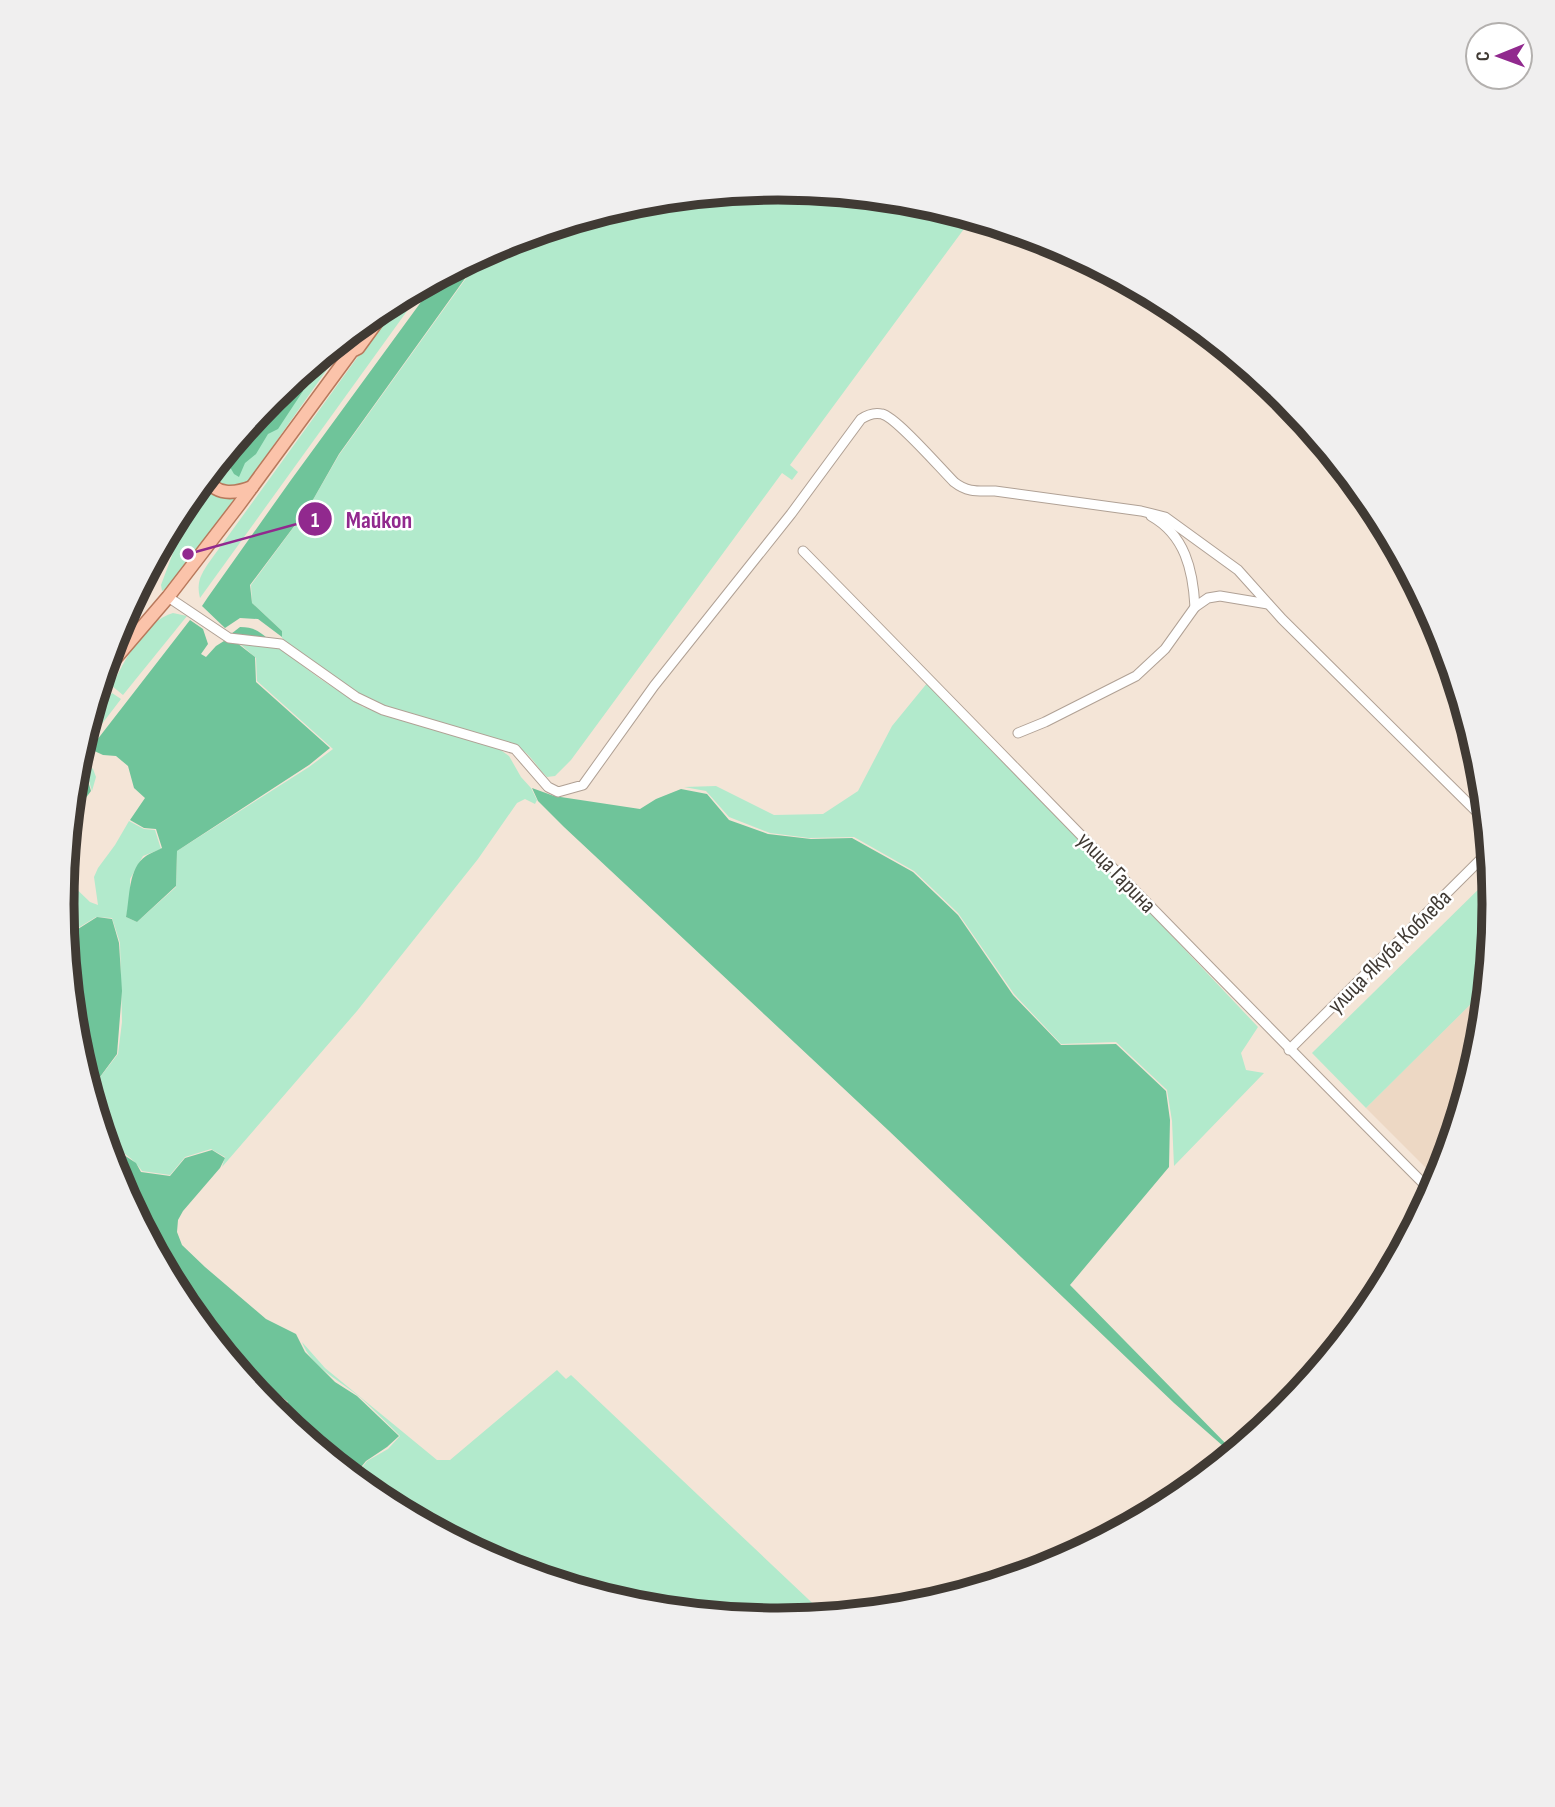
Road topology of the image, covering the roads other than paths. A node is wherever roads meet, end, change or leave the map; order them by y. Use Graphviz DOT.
graph roads {
  1 [pos="373,327"];
  2 [pos="357,339"];
  3 [pos="352,351"];
  4 [pos="211,486"];
  5 [pos="252,487"];
  6 [pos="1139,510"];
  7 [pos="803,551"];
  8 [pos="168,597"];
  9 [pos="1270,605"];
  10 [pos="1195,607"];
  11 [pos="121,649"];
  12 [pos="1018,733"];
  13 [pos="1475,810"];
  14 [pos="1480,860"];
  15 [pos="1289,1050"];
  16 [pos="1423,1183"];
  1 -- 3 [label="main road"];
  2 -- 3 [label="main road"];
  3 -- 5 [label="main road"];
  4 -- 5 [label="main road"];
  5 -- 8 [label="main road"];
  6 -- 8 [label="street"];
  6 -- 9 [label="street"];
  6 -- 10 [label="street"];
  7 -- 15 [label="street, улица Гарина"];
  8 -- 11 [label="main road"];
  9 -- 10 [label="street"];
  9 -- 13 [label="street"];
  10 -- 12 [label="street"];
  14 -- 15 [label="street, улица Якуба Коблева"];
  15 -- 16 [label="street, улица Гарина"];
}
